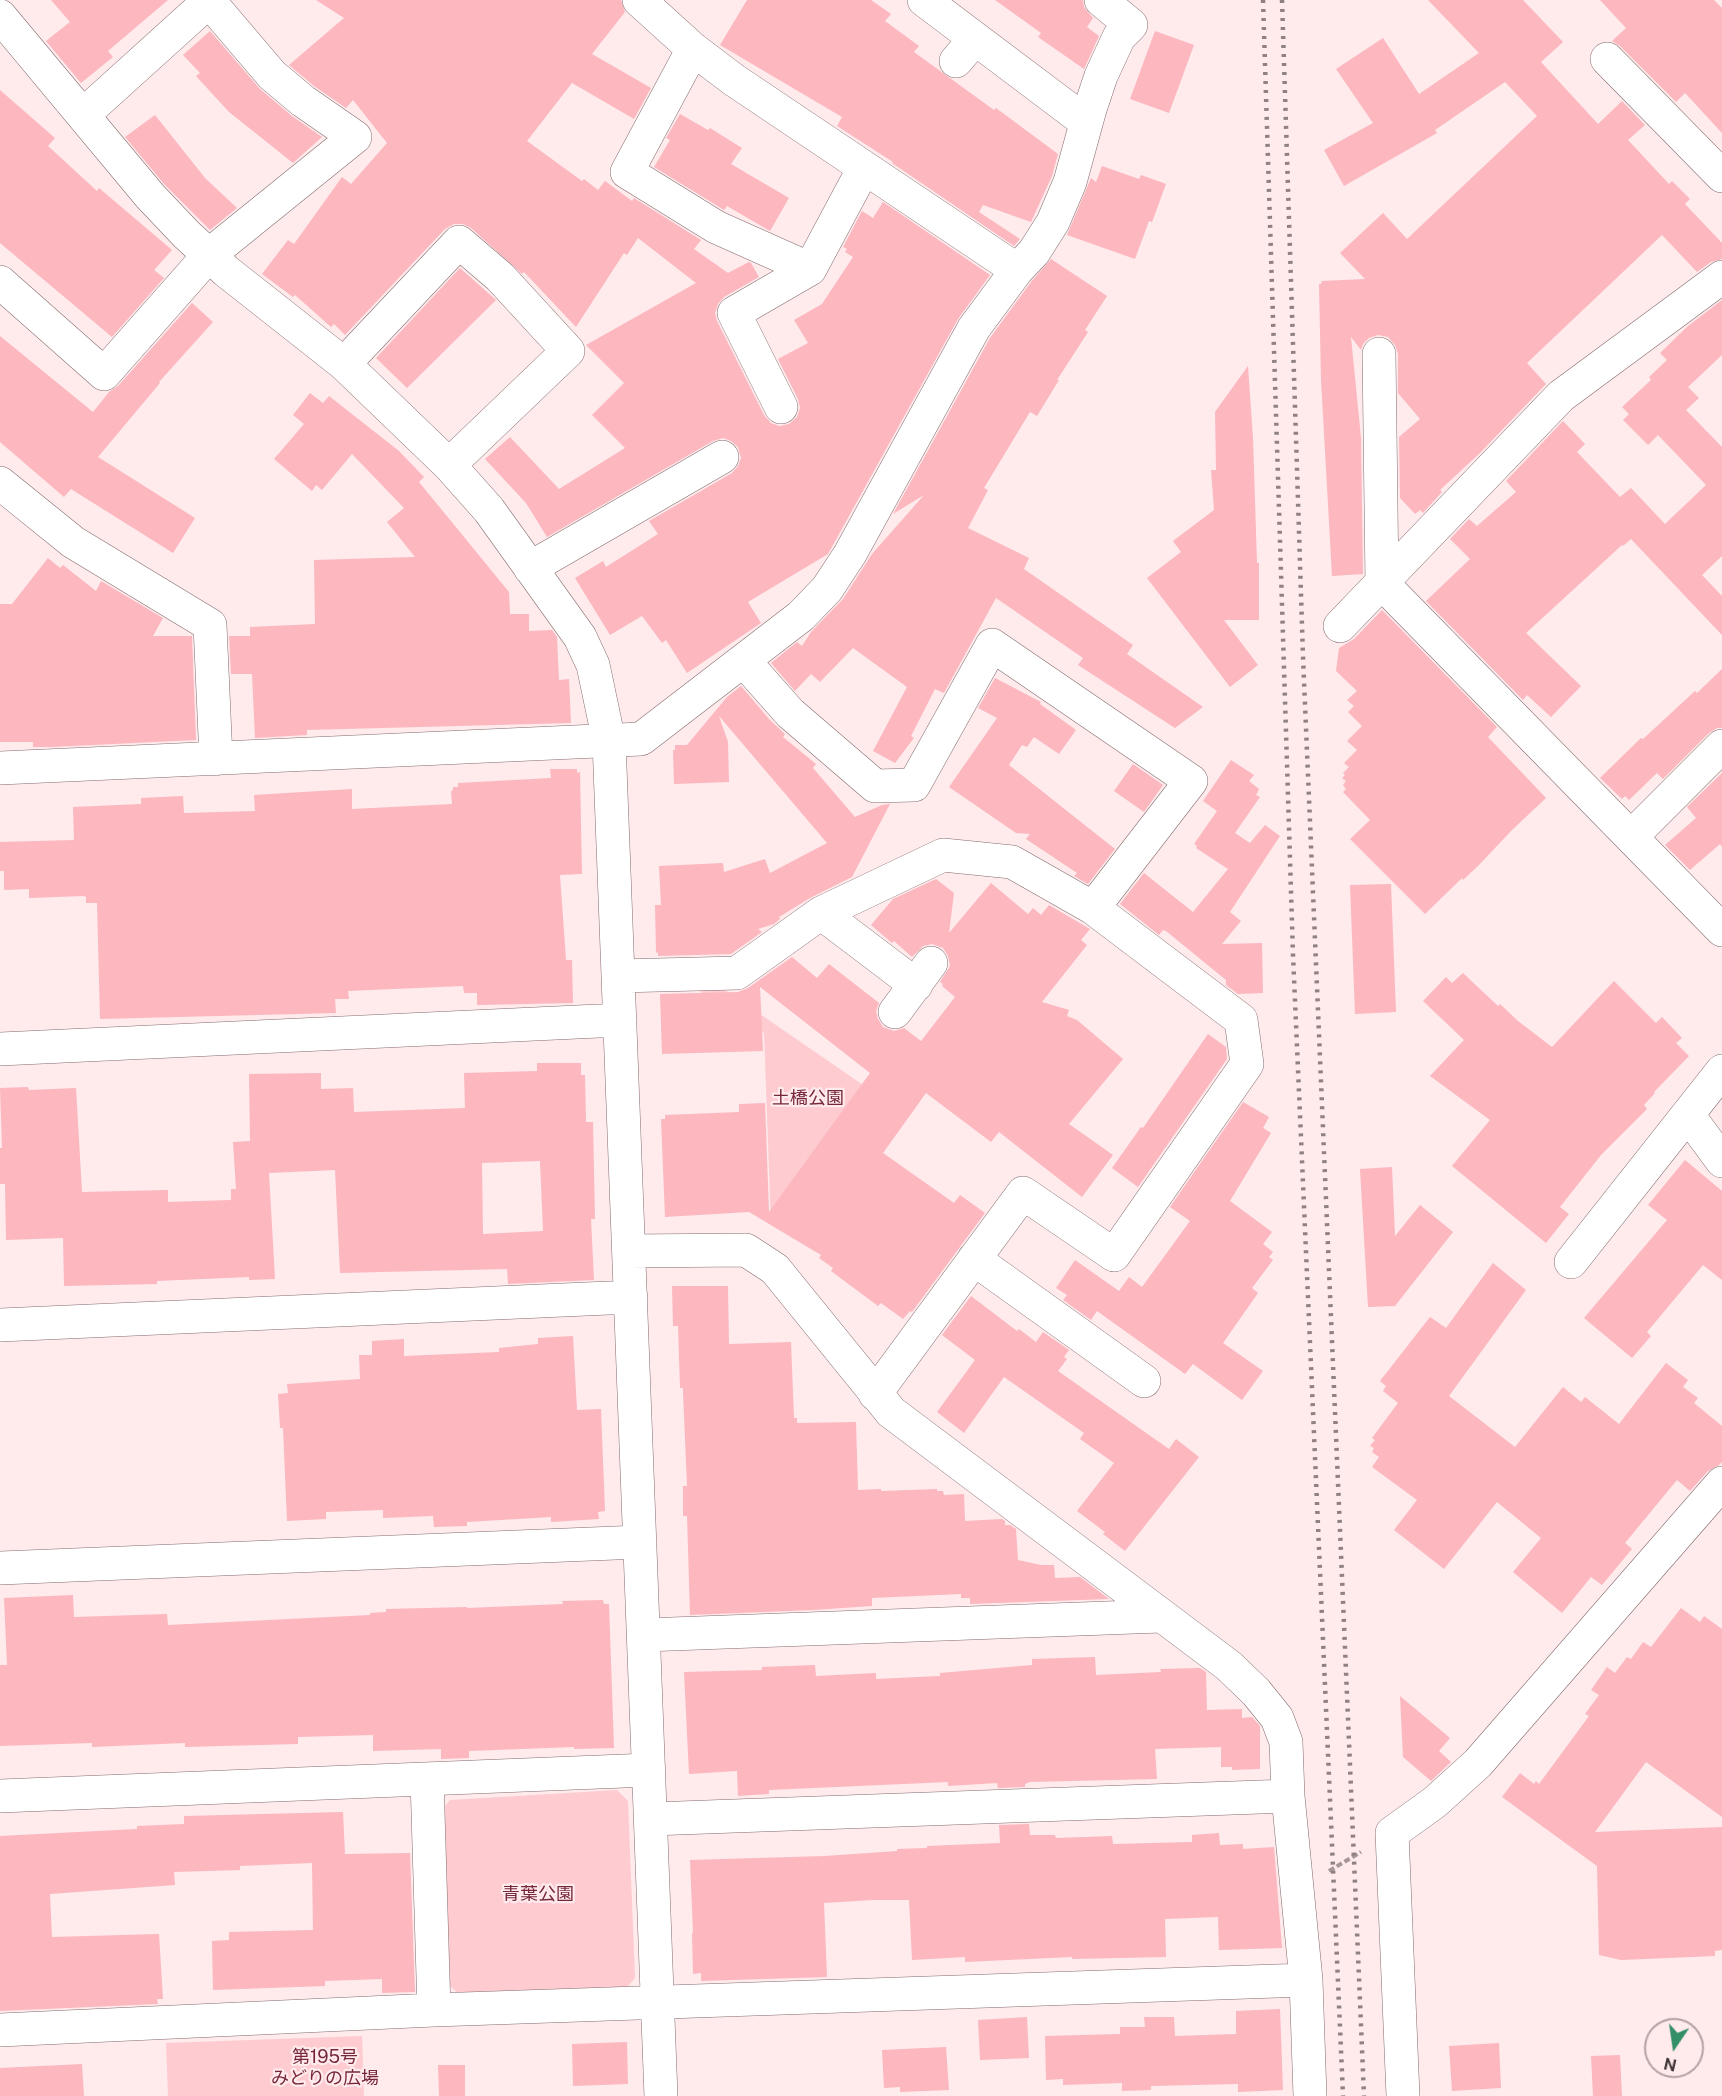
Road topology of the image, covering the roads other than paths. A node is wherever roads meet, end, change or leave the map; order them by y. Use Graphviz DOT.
graph roads {
  1 [pos="639,0"];
  2 [pos="924,0"];
  3 [pos="1101,0"];
  4 [pos="0,16"];
  5 [pos="693,49"];
  6 [pos="1607,59"];
  7 [pos="83,116"];
  8 [pos="1086,122"];
  9 [pos="864,168"];
  10 [pos="1722,176"];
  11 [pos="209,255"];
  12 [pos="810,270"];
  13 [pos="1017,270"];
  14 [pos="1722,277"];
  15 [pos="0,282"];
  16 [pos="1379,354"];
  17 [pos="344,364"];
  18 [pos="781,407"];
  19 [pos="722,457"];
  20 [pos="449,465"];
  21 [pos="0,483"];
  22 [pos="530,568"];
  23 [pos="1382,582"];
  24 [pos="1340,626"];
  25 [pos="744,661"];
  26 [pos="609,741"];
  27 [pos="1722,746"];
  28 [pos="216,759"];
  29 [pos="0,768"];
  30 [pos="1631,837"];
  31 [pos="1093,908"];
  32 [pos="821,913"];
  33 [pos="1722,930"];
  34 [pos="619,976"];
  35 [pos="895,1012"];
  36 [pos="620,1020"];
  37 [pos="0,1049"];
  38 [pos="1722,1071"];
  39 [pos="1688,1115"];
  40 [pos="1722,1161"];
  41 [pos="629,1251"];
  42 [pos="974,1259"];
  43 [pos="1571,1262"];
  44 [pos="631,1297"];
  45 [pos="0,1325"];
  46 [pos="1144,1381"];
  47 [pos="875,1394"];
  48 [pos="1722,1483"];
  49 [pos="1711,1515"];
  50 [pos="640,1542"];
  51 [pos="0,1568"];
  52 [pos="1161,1616"];
  53 [pos="644,1635"];
  54 [pos="648,1770"];
  55 [pos="427,1779"];
  56 [pos="0,1796"];
  57 [pos="1288,1796"];
  58 [pos="651,1819"];
  59 [pos="1306,1980"];
  60 [pos="657,2004"];
  61 [pos="434,2010"];
  62 [pos="0,2030"];
  63 [pos="661,2096"];
  64 [pos="1310,2096"];
  65 [pos="1403,2096"];
  1 -- 5 [label="street"];
  2 -- 8 [label="street"];
  3 -- 8 [label="street"];
  4 -- 7 [label="street"];
  5 -- 9 [label="street"];
  5 -- 12 [label="street"];
  6 -- 10 [label="street"];
  7 -- 11 [label="street"];
  7 -- 11 [label="street"];
  8 -- 13 [label="street"];
  9 -- 12 [label="street"];
  9 -- 13 [label="street"];
  11 -- 15 [label="street"];
  11 -- 17 [label="street"];
  12 -- 18 [label="street"];
  13 -- 25 [label="street"];
  14 -- 23 [label="street"];
  16 -- 23 [label="street"];
  17 -- 20 [label="street"];
  17 -- 20 [label="street"];
  19 -- 22 [label="street"];
  20 -- 22 [label="street"];
  21 -- 28 [label="street"];
  22 -- 26 [label="street"];
  23 -- 24 [label="street"];
  23 -- 30 [label="street"];
  25 -- 26 [label="street"];
  25 -- 31 [label="street"];
  26 -- 28 [label="street"];
  26 -- 34 [label="street"];
  27 -- 30 [label="street"];
  28 -- 29 [label="street"];
  30 -- 33 [label="street"];
  31 -- 32 [label="street"];
  31 -- 42 [label="street"];
  32 -- 34 [label="street"];
  32 -- 35 [label="street"];
  34 -- 36 [label="street"];
  36 -- 37 [label="street"];
  36 -- 41 [label="street"];
  38 -- 39 [label="street"];
  39 -- 40 [label="street"];
  39 -- 43 [label="street"];
  41 -- 44 [label="street"];
  41 -- 47 [label="street"];
  42 -- 46 [label="street"];
  42 -- 47 [label="street"];
  44 -- 45 [label="street"];
  44 -- 50 [label="street"];
  47 -- 52 [label="street"];
  48 -- 49 [label="street"];
  49 -- 65 [label="street"];
  50 -- 51 [label="street"];
  50 -- 53 [label="street"];
  52 -- 53 [label="street"];
  52 -- 57 [label="street"];
  53 -- 54 [label="street"];
  54 -- 55 [label="street"];
  54 -- 58 [label="street"];
  55 -- 56 [label="street"];
  55 -- 61 [label="street"];
  57 -- 58 [label="street"];
  57 -- 59 [label="street"];
  58 -- 60 [label="street"];
  59 -- 60 [label="street"];
  59 -- 64 [label="street"];
  60 -- 61 [label="street"];
  60 -- 63 [label="street"];
  61 -- 62 [label="street"];
}
